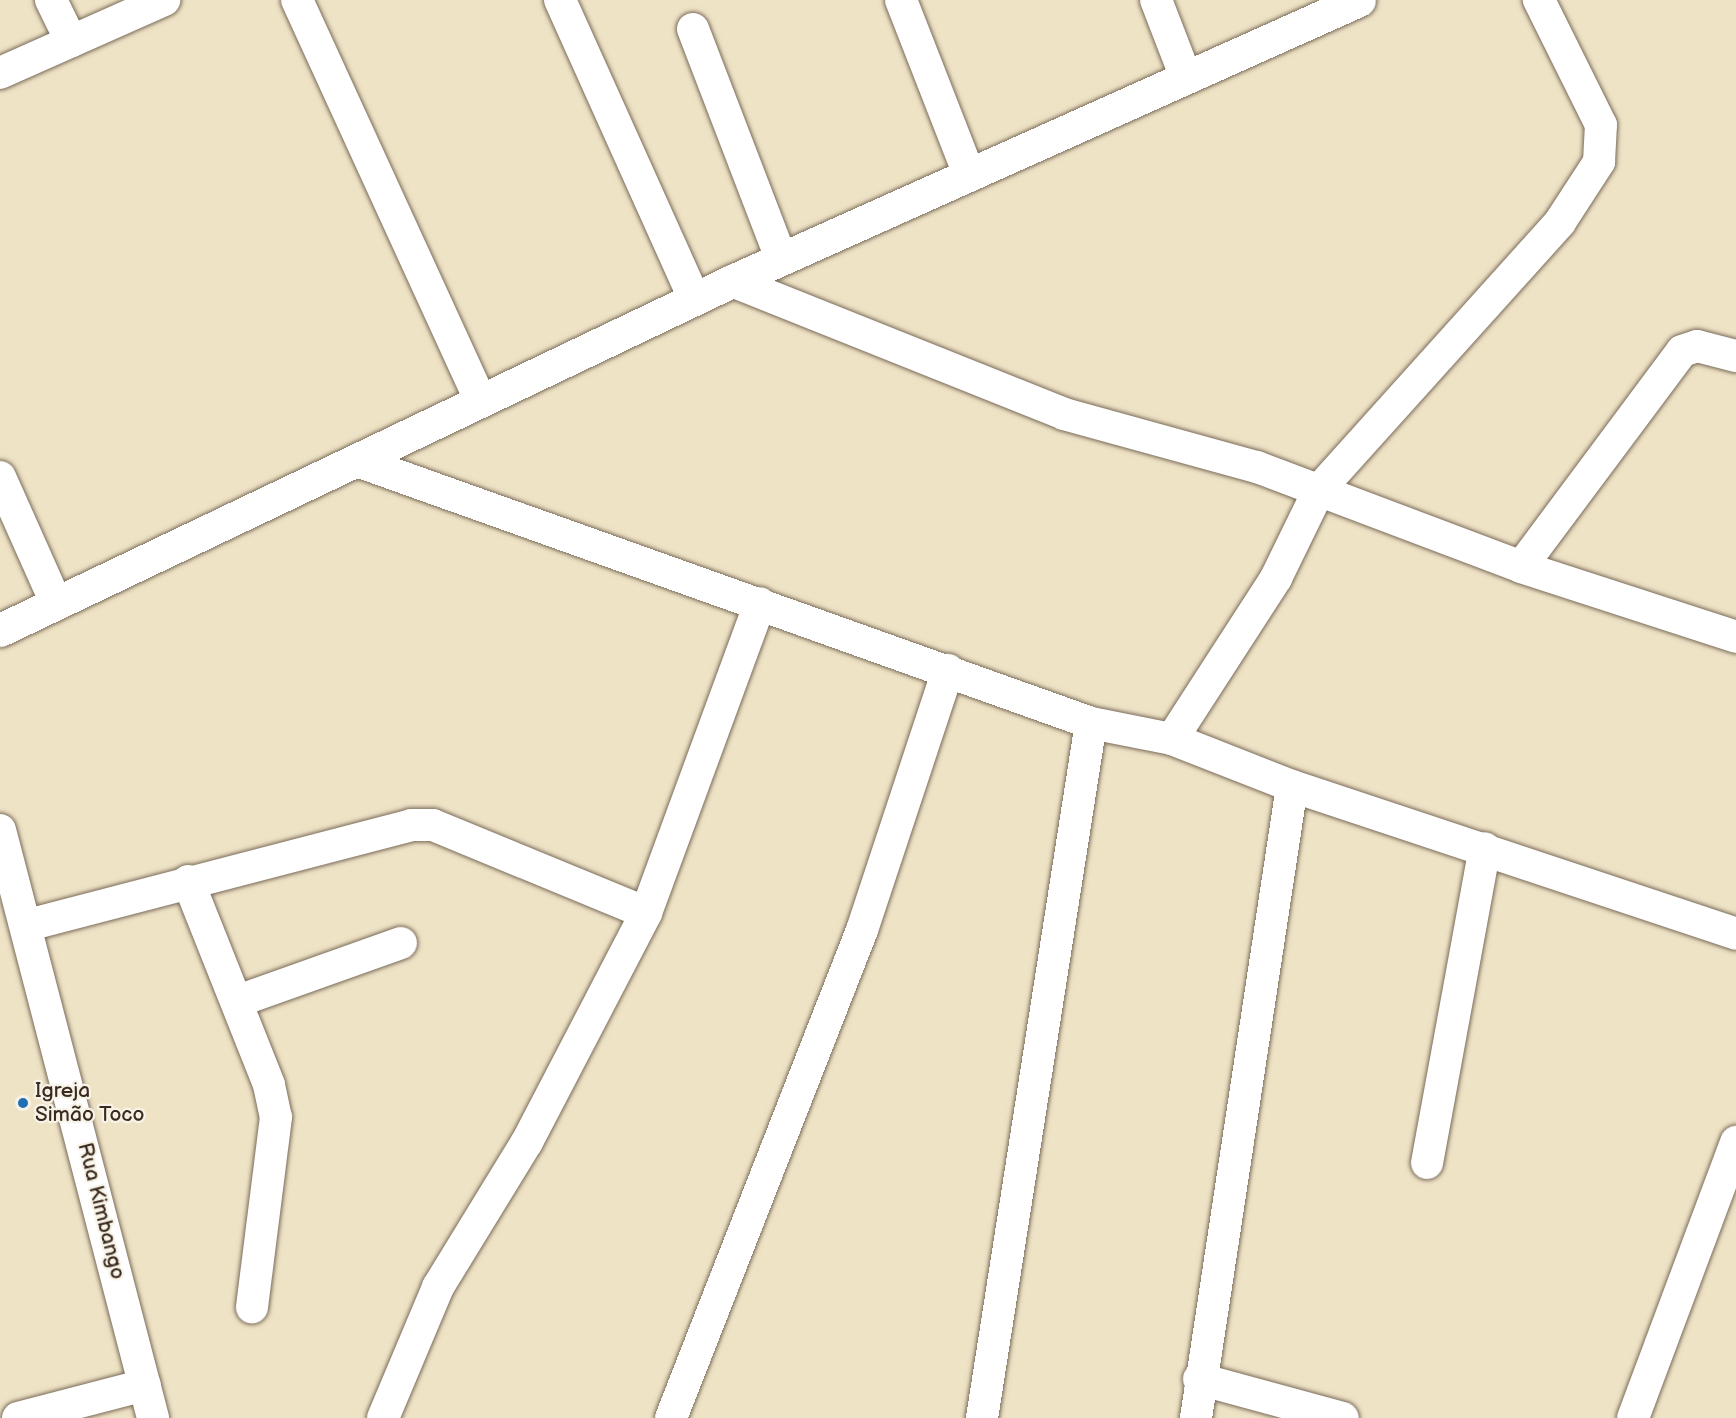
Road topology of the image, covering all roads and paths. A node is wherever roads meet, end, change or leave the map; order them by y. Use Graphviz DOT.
graph roads {
  1 [pos="51,0"];
  2 [pos="164,0"];
  3 [pos="297,0"];
  4 [pos="560,0"];
  5 [pos="901,0"];
  6 [pos="1156,0"];
  7 [pos="1359,0"];
  8 [pos="1539,0"];
  9 [pos="693,29"];
  10 [pos="71,41"];
  11 [pos="0,73"];
  12 [pos="1185,75"];
  13 [pos="969,174"];
  14 [pos="781,258"];
  15 [pos="732,280"];
  16 [pos="694,298"];
  17 [pos="1736,356"];
  18 [pos="480,399"];
  19 [pos="357,461"];
  20 [pos="0,477"];
  21 [pos="1319,490"];
  22 [pos="1521,567"];
  23 [pos="56,603"];
  24 [pos="760,603"];
  25 [pos="0,630"];
  26 [pos="1736,638"];
  27 [pos="948,670"];
  28 [pos="1091,723"];
  29 [pos="1172,739"];
  30 [pos="1293,786"];
  31 [pos="0,830"];
  32 [pos="1485,848"];
  33 [pos="188,881"];
  34 [pos="646,914"];
  35 [pos="28,925"];
  36 [pos="1736,934"];
  37 [pos="401,943"];
  38 [pos="238,1002"];
  39 [pos="1736,1142"];
  40 [pos="1427,1163"];
  41 [pos="252,1308"];
  42 [pos="1199,1379"];
  43 [pos="145,1385"];
  44 [pos="18,1418"];
  45 [pos="153,1418"];
  46 [pos="383,1418"];
  47 [pos="671,1418"];
  48 [pos="982,1418"];
  49 [pos="1196,1418"];
  50 [pos="1342,1418"];
  51 [pos="1633,1418"];
  1 -- 10 [label="street"];
  2 -- 10 [label="street"];
  3 -- 18 [label="street"];
  4 -- 16 [label="street"];
  5 -- 13 [label="street"];
  6 -- 12 [label="street"];
  7 -- 12 [label="street"];
  8 -- 21 [label="street"];
  9 -- 14 [label="street"];
  10 -- 11 [label="street"];
  12 -- 13 [label="street"];
  13 -- 14 [label="street"];
  14 -- 15 [label="street"];
  15 -- 16 [label="street"];
  15 -- 21 [label="street"];
  16 -- 18 [label="street"];
  17 -- 22 [label="street"];
  18 -- 19 [label="street"];
  19 -- 23 [label="street"];
  19 -- 24 [label="street"];
  20 -- 23 [label="street"];
  21 -- 22 [label="street"];
  21 -- 29 [label="street"];
  22 -- 26 [label="street"];
  23 -- 25 [label="street"];
  24 -- 27 [label="street"];
  24 -- 34 [label="street"];
  27 -- 28 [label="street"];
  27 -- 47 [label="street"];
  28 -- 29 [label="street"];
  28 -- 48 [label="street"];
  29 -- 30 [label="street"];
  30 -- 32 [label="street"];
  30 -- 42 [label="street"];
  31 -- 35 [label="street, Rua Kimbango"];
  32 -- 36 [label="street"];
  32 -- 40 [label="street"];
  33 -- 34 [label="street"];
  33 -- 35 [label="street"];
  33 -- 38 [label="street"];
  34 -- 46 [label="street"];
  35 -- 43 [label="street, Rua Kimbango"];
  37 -- 38 [label="street"];
  38 -- 41 [label="street"];
  39 -- 51 [label="street"];
  42 -- 49 [label="street"];
  42 -- 50 [label="street"];
  43 -- 44 [label="street"];
  43 -- 45 [label="street, Rua Kimbango"];
}
